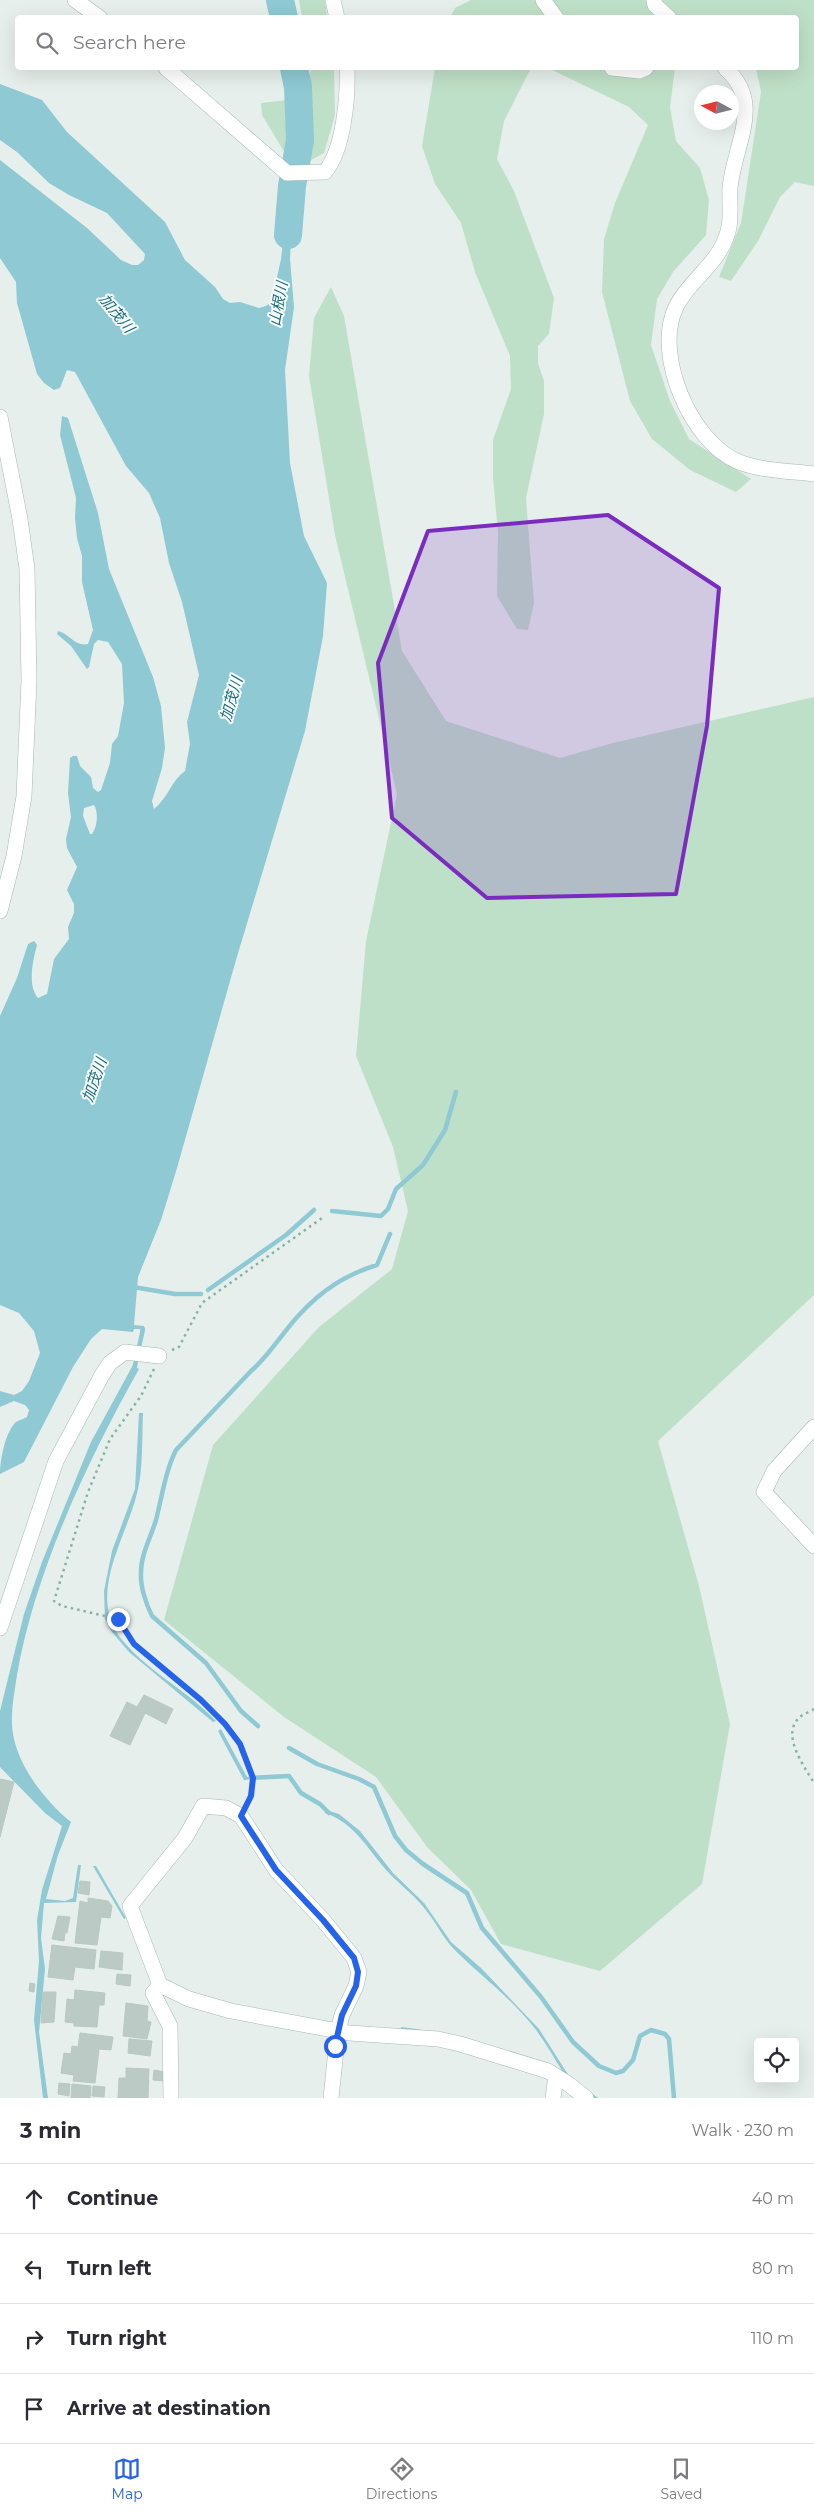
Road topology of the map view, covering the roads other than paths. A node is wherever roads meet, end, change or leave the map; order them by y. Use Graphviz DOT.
graph roads {
  1 [pos="75,0"];
  2 [pos="333,0"];
  3 [pos="543,0"];
  4 [pos="654,0"];
  5 [pos="96,15"];
  6 [pos="336,15"];
  7 [pos="554,15"];
  8 [pos="666,15"];
  9 [pos="168,70"];
  10 [pos="347,70"];
  11 [pos="727,70"];
  12 [pos="0,418"];
  13 [pos="814,474"];
  14 [pos="0,911"];
  15 [pos="159,1356"];
  16 [pos="814,1427"];
  17 [pos="814,1546"];
  18 [pos="0,1628"];
  19 [pos="160,1984"];
  20 [pos="338,2031"];
  21 [pos="556,2076"];
  22 [pos="171,2098"];
  23 [pos="331,2098"];
  24 [pos="553,2098"];
  25 [pos="586,2098"];
  1 -- 5 [label="street"];
  2 -- 6 [label="street"];
  3 -- 7 [label="street"];
  4 -- 8 [label="street"];
  9 -- 10 [label="street"];
  11 -- 13 [label="street"];
  12 -- 14 [label="street"];
  15 -- 18 [label="street"];
  16 -- 17 [label="street"];
  19 -- 20 [label="street"];
  19 -- 20 [label="street"];
  19 -- 22 [label="street"];
  20 -- 21 [label="street"];
  20 -- 23 [label="street"];
  21 -- 24 [label="street"];
  21 -- 25 [label="street"];
}
